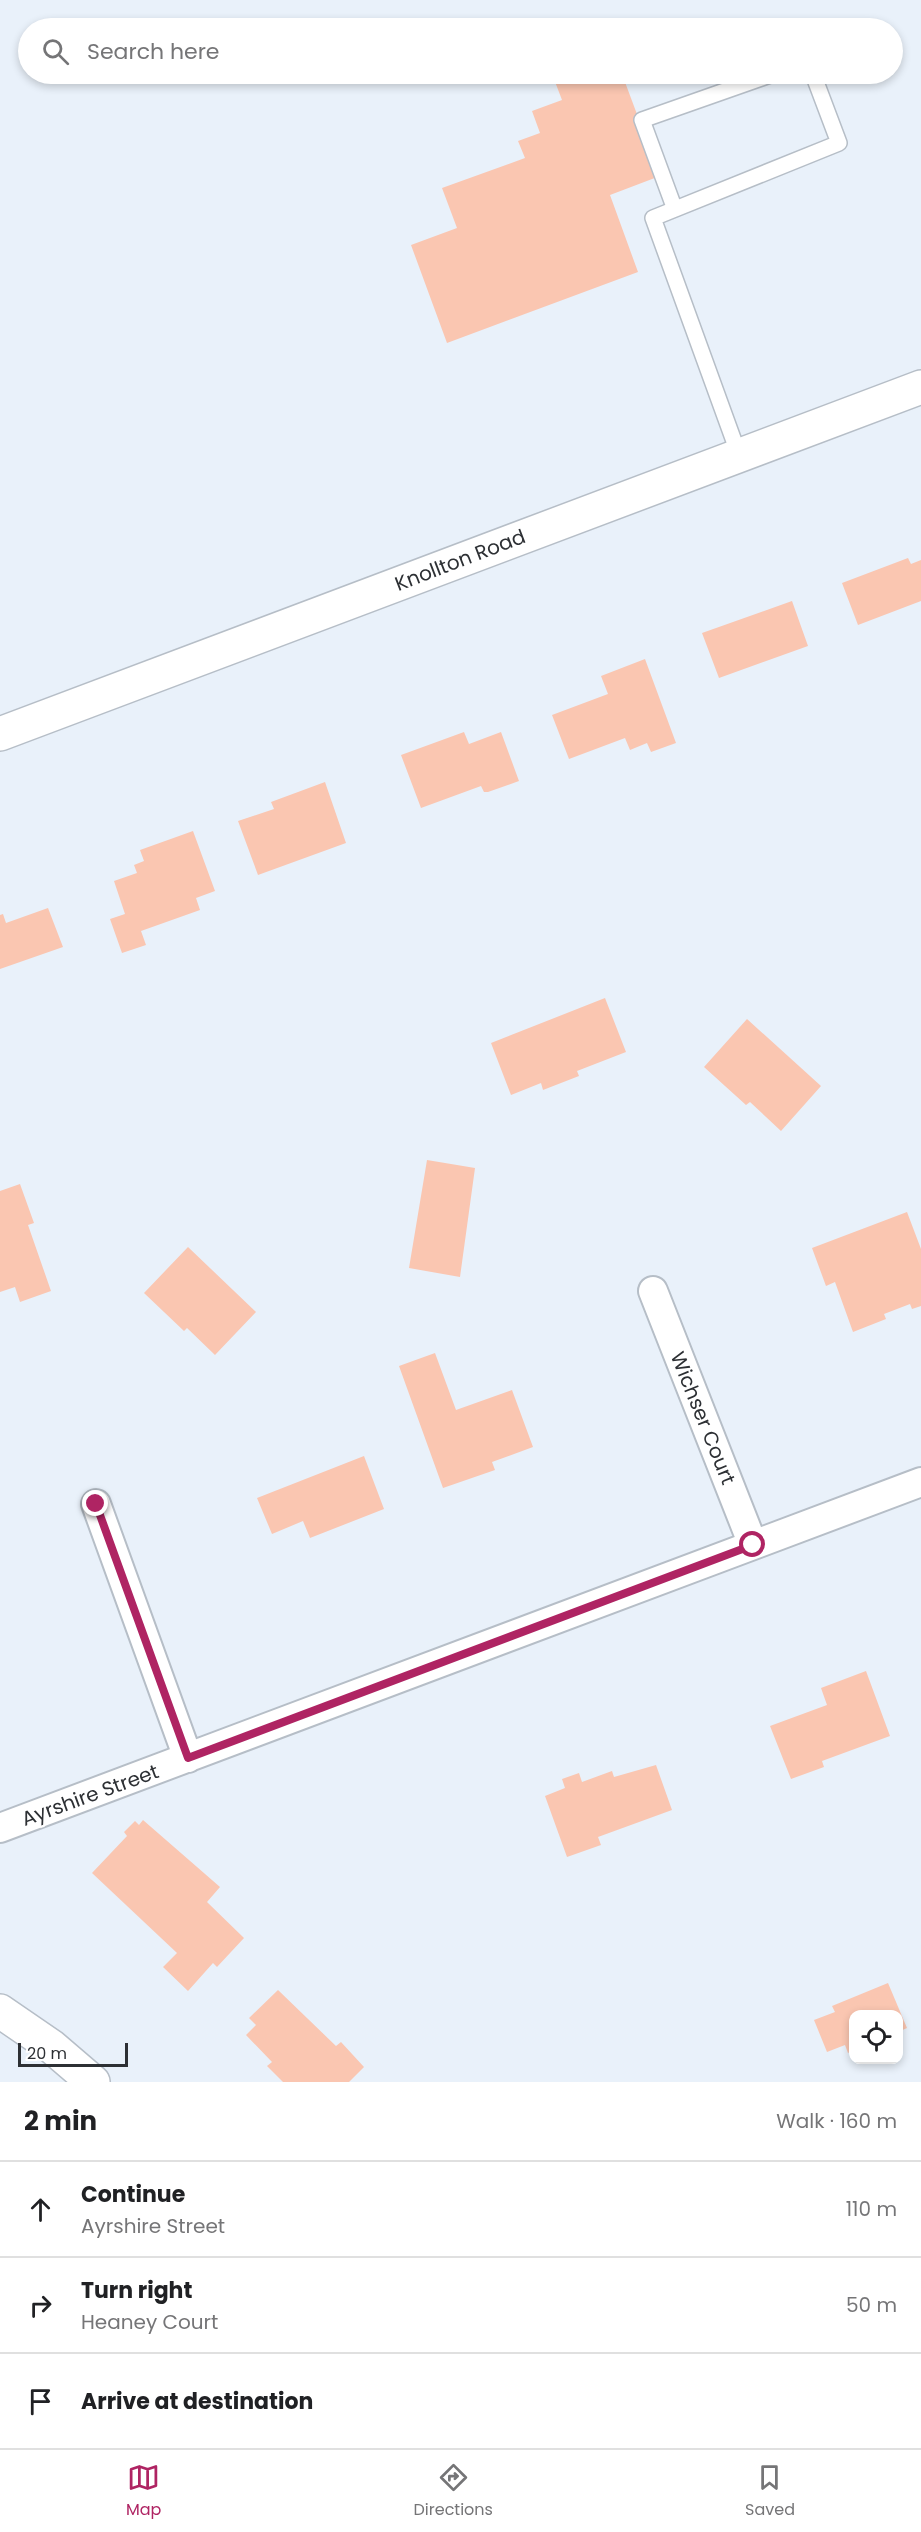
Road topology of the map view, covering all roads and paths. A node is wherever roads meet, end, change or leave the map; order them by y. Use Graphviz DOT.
graph roads {
  1 [pos="745,84"];
  2 [pos="817,84"];
  3 [pos="674,207"];
  4 [pos="921,387"];
  5 [pos="740,455"];
  6 [pos="0,734"];
  7 [pos="653,1291"];
  8 [pos="921,1482"];
  9 [pos="96,1504"];
  10 [pos="753,1545"];
  11 [pos="188,1758"];
  12 [pos="0,1828"];
  13 [pos="0,2011"];
  14 [pos="93,2082"];
  1 -- 3 [label="lane"];
  2 -- 3 [label="lane"];
  3 -- 5 [label="lane"];
  4 -- 5 [label="street, Knollton Road"];
  5 -- 6 [label="street, Knollton Road"];
  7 -- 10 [label="street, Wichser Court"];
  8 -- 10 [label="street, Ayrshire Street"];
  9 -- 11 [label="street"];
  10 -- 11 [label="street, Ayrshire Street"];
  11 -- 12 [label="street, Ayrshire Street"];
  13 -- 14 [label="street"];
}
